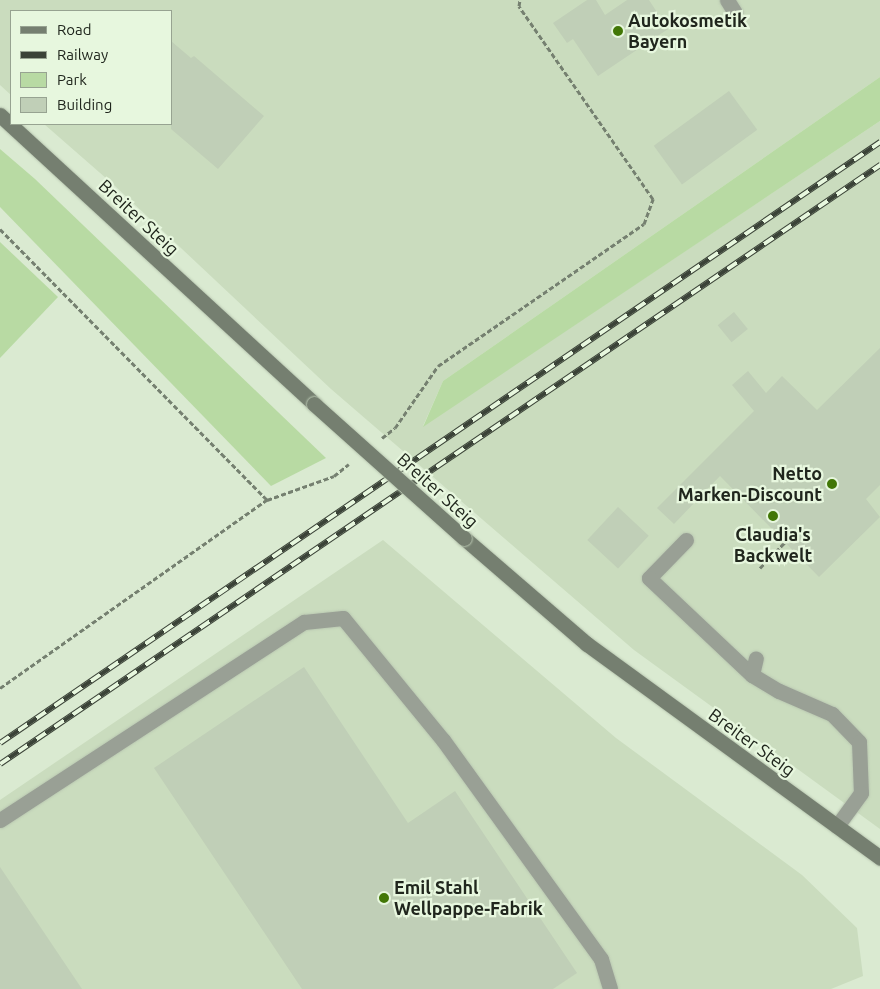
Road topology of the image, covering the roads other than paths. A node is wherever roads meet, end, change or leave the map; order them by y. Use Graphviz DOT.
graph roads {
  1 [pos="727,0"];
  2 [pos="736,13"];
  3 [pos="0,115"];
  4 [pos="10,124"];
  5 [pos="11,125"];
  6 [pos="686,540"];
  7 [pos="756,658"];
  8 [pos="752,675"];
  9 [pos="0,820"];
  10 [pos="837,826"];
  11 [pos="880,858"];
  12 [pos="610,989"];
  1 -- 2 [label="lane"];
  3 -- 4 [label="street, Breiter Steig, bridge"];
  5 -- 10 [label="street, Breiter Steig, bridge"];
  6 -- 8 [label="lane"];
  7 -- 8 [label="lane"];
  8 -- 10 [label="lane"];
  9 -- 12 [label="lane"];
  10 -- 11 [label="street, Breiter Steig"];
}
